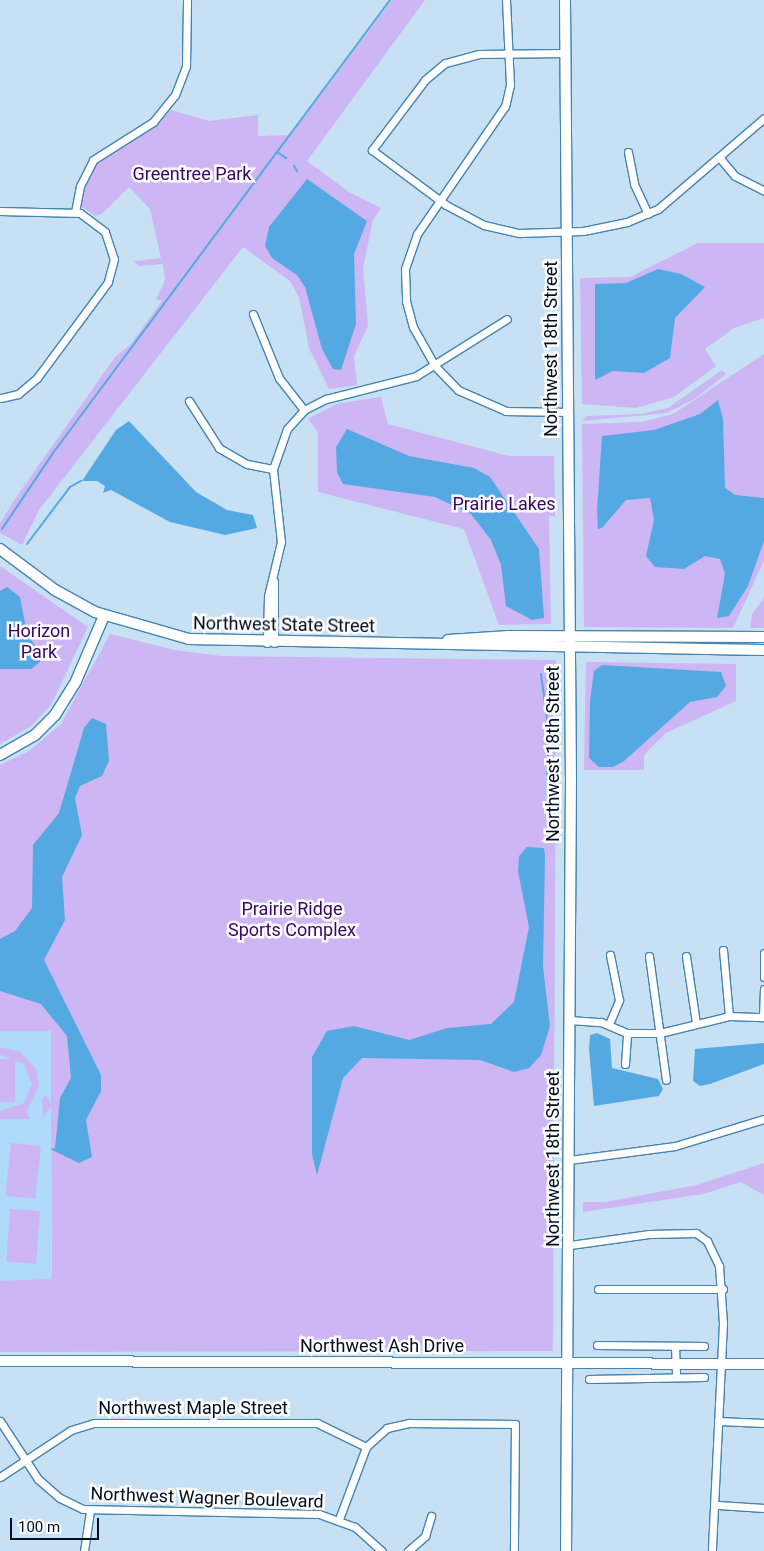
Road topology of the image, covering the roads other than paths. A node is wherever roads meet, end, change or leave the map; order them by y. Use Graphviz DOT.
graph roads {
  1 [pos="187,0"];
  2 [pos="506,0"];
  3 [pos="565,0"];
  4 [pos="510,53"];
  5 [pos="566,54"];
  6 [pos="764,118"];
  7 [pos="628,152"];
  8 [pos="719,157"];
  9 [pos="764,191"];
  10 [pos="440,200"];
  11 [pos="0,211"];
  12 [pos="75,212"];
  13 [pos="648,214"];
  14 [pos="567,231"];
  15 [pos="252,314"];
  16 [pos="507,319"];
  17 [pos="435,366"];
  18 [pos="0,398"];
  19 [pos="189,401"];
  20 [pos="304,410"];
  21 [pos="568,412"];
  22 [pos="273,469"];
  23 [pos="0,549"];
  24 [pos="104,616"];
  25 [pos="569,636"];
  26 [pos="764,637"];
  27 [pos="441,642"];
  28 [pos="270,643"];
  29 [pos="569,648"];
  30 [pos="764,650"];
  31 [pos="0,755"];
  32 [pos="723,950"];
  33 [pos="764,953"];
  34 [pos="610,955"];
  35 [pos="649,956"];
  36 [pos="686,956"];
  37 [pos="764,976"];
  38 [pos="764,989"];
  39 [pos="729,1016"];
  40 [pos="764,1017"];
  41 [pos="569,1020"];
  42 [pos="696,1023"];
  43 [pos="609,1024"];
  44 [pos="627,1033"];
  45 [pos="660,1033"];
  46 [pos="625,1064"];
  47 [pos="666,1080"];
  48 [pos="764,1119"];
  49 [pos="569,1160"];
  50 [pos="570,1246"];
  51 [pos="598,1289"];
  52 [pos="723,1289"];
  53 [pos="597,1345"];
  54 [pos="676,1346"];
  55 [pos="704,1346"];
  56 [pos="0,1361"];
  57 [pos="569,1362"];
  58 [pos="676,1363"];
  59 [pos="718,1363"];
  60 [pos="764,1364"];
  61 [pos="676,1377"];
  62 [pos="704,1377"];
  63 [pos="589,1379"];
  64 [pos="0,1421"];
  65 [pos="718,1421"];
  66 [pos="764,1423"];
  67 [pos="366,1447"];
  68 [pos="25,1460"];
  69 [pos="0,1477"];
  70 [pos="718,1506"];
  71 [pos="569,1508"];
  72 [pos="764,1508"];
  73 [pos="90,1512"];
  74 [pos="431,1516"];
  75 [pos="339,1519"];
  76 [pos="84,1551"];
  77 [pos="382,1551"];
  78 [pos="408,1551"];
  79 [pos="514,1551"];
  80 [pos="566,1551"];
  81 [pos="572,1551"];
  82 [pos="712,1551"];
  1 -- 12 [label="street"];
  2 -- 4 [label="street"];
  3 -- 5 [label="main road, Northwest 18th Street"];
  4 -- 5 [label="street"];
  4 -- 10 [label="street"];
  4 -- 10 [label="street"];
  5 -- 14 [label="main road, Northwest 18th Street"];
  6 -- 8 [label="street"];
  7 -- 13 [label="street"];
  8 -- 9 [label="street"];
  8 -- 13 [label="street"];
  10 -- 14 [label="street"];
  10 -- 17 [label="street"];
  11 -- 12 [label="street"];
  12 -- 18 [label="street"];
  13 -- 14 [label="street"];
  14 -- 21 [label="main road, Northwest 18th Street"];
  15 -- 20 [label="street"];
  16 -- 17 [label="street"];
  17 -- 20 [label="street"];
  17 -- 21 [label="street"];
  19 -- 22 [label="street"];
  20 -- 22 [label="street"];
  21 -- 25 [label="main road, Northwest 18th Street"];
  22 -- 28 [label="street"];
  23 -- 24 [label="main road, Northwest State Street"];
  24 -- 28 [label="main road, Northwest State Street"];
  24 -- 31 [label="main road"];
  25 -- 26 [label="main road, Northwest State Street"];
  25 -- 27 [label="main road, Northwest State Street"];
  25 -- 29 [label="main road, Northwest 18th Street"];
  27 -- 28 [label="main road, Northwest State Street"];
  27 -- 29 [label="main road, Northwest State Street"];
  29 -- 30 [label="main road, Northwest State Street"];
  29 -- 41 [label="main road, Northwest 18th Street"];
  32 -- 39 [label="street"];
  33 -- 37 [label="street"];
  34 -- 43 [label="street"];
  35 -- 45 [label="street"];
  36 -- 42 [label="street"];
  38 -- 40 [label="street"];
  39 -- 40 [label="street"];
  39 -- 42 [label="street"];
  41 -- 43 [label="street"];
  41 -- 49 [label="main road, Northwest 18th Street"];
  42 -- 45 [label="street"];
  43 -- 44 [label="street"];
  44 -- 45 [label="street"];
  44 -- 46 [label="street"];
  45 -- 47 [label="street"];
  48 -- 49 [label="street"];
  49 -- 50 [label="main road, Northwest 18th Street"];
  50 -- 52 [label="street"];
  50 -- 57 [label="main road, Northwest 18th Street"];
  51 -- 52 [label="street"];
  52 -- 59 [label="street"];
  53 -- 54 [label="street"];
  54 -- 55 [label="street"];
  54 -- 58 [label="street"];
  56 -- 57 [label="main road, Northwest Ash Drive"];
  57 -- 58 [label="main road, Northwest Ash Drive"];
  57 -- 71 [label="main road, Northwest 18th Street"];
  58 -- 59 [label="main road, Northwest Ash Drive"];
  58 -- 61 [label="street"];
  59 -- 60 [label="main road, Northwest Ash Drive"];
  59 -- 65 [label="street"];
  61 -- 62 [label="street"];
  61 -- 63 [label="street"];
  64 -- 68 [label="street, Northwest Wagner Boulevard"];
  65 -- 66 [label="street"];
  65 -- 70 [label="street"];
  67 -- 68 [label="street, Northwest Maple Street"];
  67 -- 75 [label="street"];
  67 -- 79 [label="street"];
  68 -- 69 [label="street, Northwest Maple Street"];
  68 -- 73 [label="street, Northwest Wagner Boulevard"];
  70 -- 72 [label="street"];
  70 -- 82 [label="street"];
  71 -- 80 [label="main road, Northwest 18th Street"];
  71 -- 81 [label="main road, Northwest 18th Street"];
  73 -- 75 [label="street, Northwest Wagner Boulevard"];
  73 -- 76 [label="street"];
  74 -- 78 [label="street"];
  75 -- 77 [label="street, Northwest Wagner Boulevard"];
}
